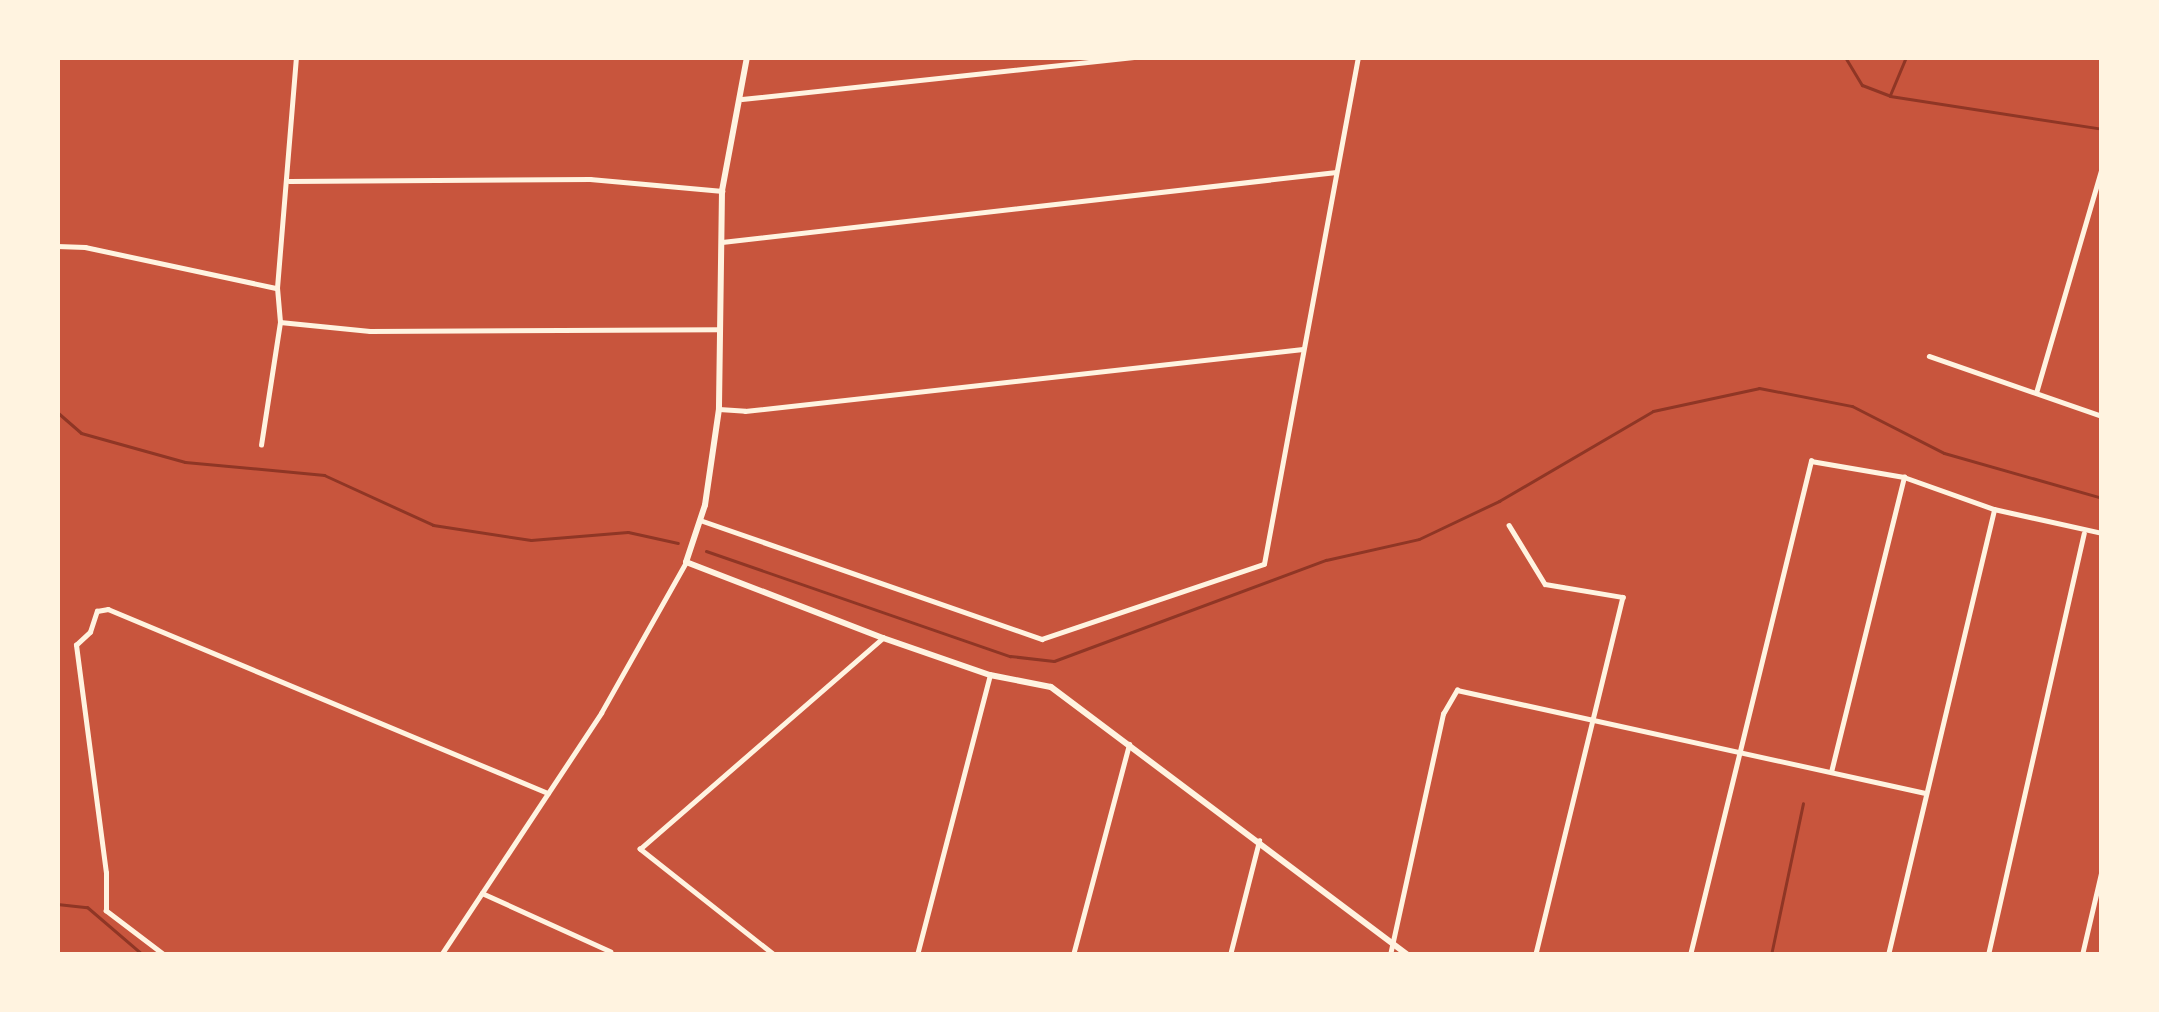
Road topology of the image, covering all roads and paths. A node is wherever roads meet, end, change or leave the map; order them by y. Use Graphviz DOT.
graph roads {
  1 [pos="296,57"];
  2 [pos="746,57"];
  3 [pos="1136,57"];
  4 [pos="1358,57"];
  5 [pos="742,99"];
  6 [pos="2102,167"];
  7 [pos="1338,172"];
  8 [pos="289,181"];
  9 [pos="722,191"];
  10 [pos="722,242"];
  11 [pos="57,246"];
  12 [pos="278,287"];
  13 [pos="280,322"];
  14 [pos="720,329"];
  15 [pos="1306,349"];
  16 [pos="1929,356"];
  17 [pos="2036,394"];
  18 [pos="719,409"];
  19 [pos="2102,416"];
  20 [pos="261,445"];
  21 [pos="1904,477"];
  22 [pos="1994,509"];
  23 [pos="700,520"];
  24 [pos="1509,525"];
  25 [pos="2084,532"];
  26 [pos="2102,533"];
  27 [pos="686,562"];
  28 [pos="883,638"];
  29 [pos="990,675"];
  30 [pos="1593,719"];
  31 [pos="1129,744"];
  32 [pos="1737,755"];
  33 [pos="1831,772"];
  34 [pos="1924,793"];
  35 [pos="548,794"];
  36 [pos="1258,841"];
  37 [pos="2102,869"];
  38 [pos="482,893"];
  39 [pos="1394,943"];
  40 [pos="610,951"];
  41 [pos="164,955"];
  42 [pos="441,955"];
  43 [pos="773,955"];
  44 [pos="917,955"];
  45 [pos="1073,955"];
  46 [pos="1230,955"];
  47 [pos="1390,955"];
  48 [pos="1408,955"];
  49 [pos="1536,955"];
  50 [pos="1690,955"];
  51 [pos="1888,955"];
  52 [pos="1988,955"];
  53 [pos="2082,955"];
  1 -- 8 [label="street"];
  2 -- 5 [label="street"];
  3 -- 5 [label="street"];
  4 -- 7 [label="street"];
  5 -- 9 [label="street"];
  6 -- 17 [label="street"];
  7 -- 10 [label="street"];
  7 -- 15 [label="street"];
  8 -- 9 [label="street"];
  8 -- 12 [label="street"];
  9 -- 10 [label="street"];
  10 -- 14 [label="street"];
  11 -- 12 [label="street"];
  12 -- 13 [label="street"];
  13 -- 14 [label="street"];
  13 -- 20 [label="street"];
  14 -- 18 [label="street"];
  15 -- 18 [label="street"];
  15 -- 23 [label="street"];
  16 -- 17 [label="street"];
  17 -- 19 [label="street"];
  18 -- 23 [label="street"];
  21 -- 22 [label="street"];
  21 -- 32 [label="street"];
  21 -- 33 [label="street"];
  22 -- 25 [label="street"];
  22 -- 34 [label="street"];
  23 -- 27 [label="street"];
  24 -- 30 [label="street"];
  25 -- 26 [label="street"];
  25 -- 52 [label="street"];
  27 -- 28 [label="street"];
  27 -- 35 [label="street"];
  28 -- 29 [label="street"];
  28 -- 43 [label="street"];
  29 -- 31 [label="street"];
  29 -- 44 [label="street"];
  30 -- 32 [label="street"];
  30 -- 39 [label="street"];
  30 -- 49 [label="street"];
  31 -- 36 [label="street"];
  31 -- 45 [label="street"];
  32 -- 33 [label="street"];
  32 -- 50 [label="street"];
  33 -- 34 [label="street"];
  34 -- 51 [label="street"];
  35 -- 38 [label="street"];
  35 -- 41 [label="street"];
  36 -- 39 [label="street"];
  36 -- 46 [label="street"];
  37 -- 53 [label="street"];
  38 -- 40 [label="street"];
  38 -- 42 [label="street"];
  39 -- 47 [label="street"];
  39 -- 48 [label="street"];
}
